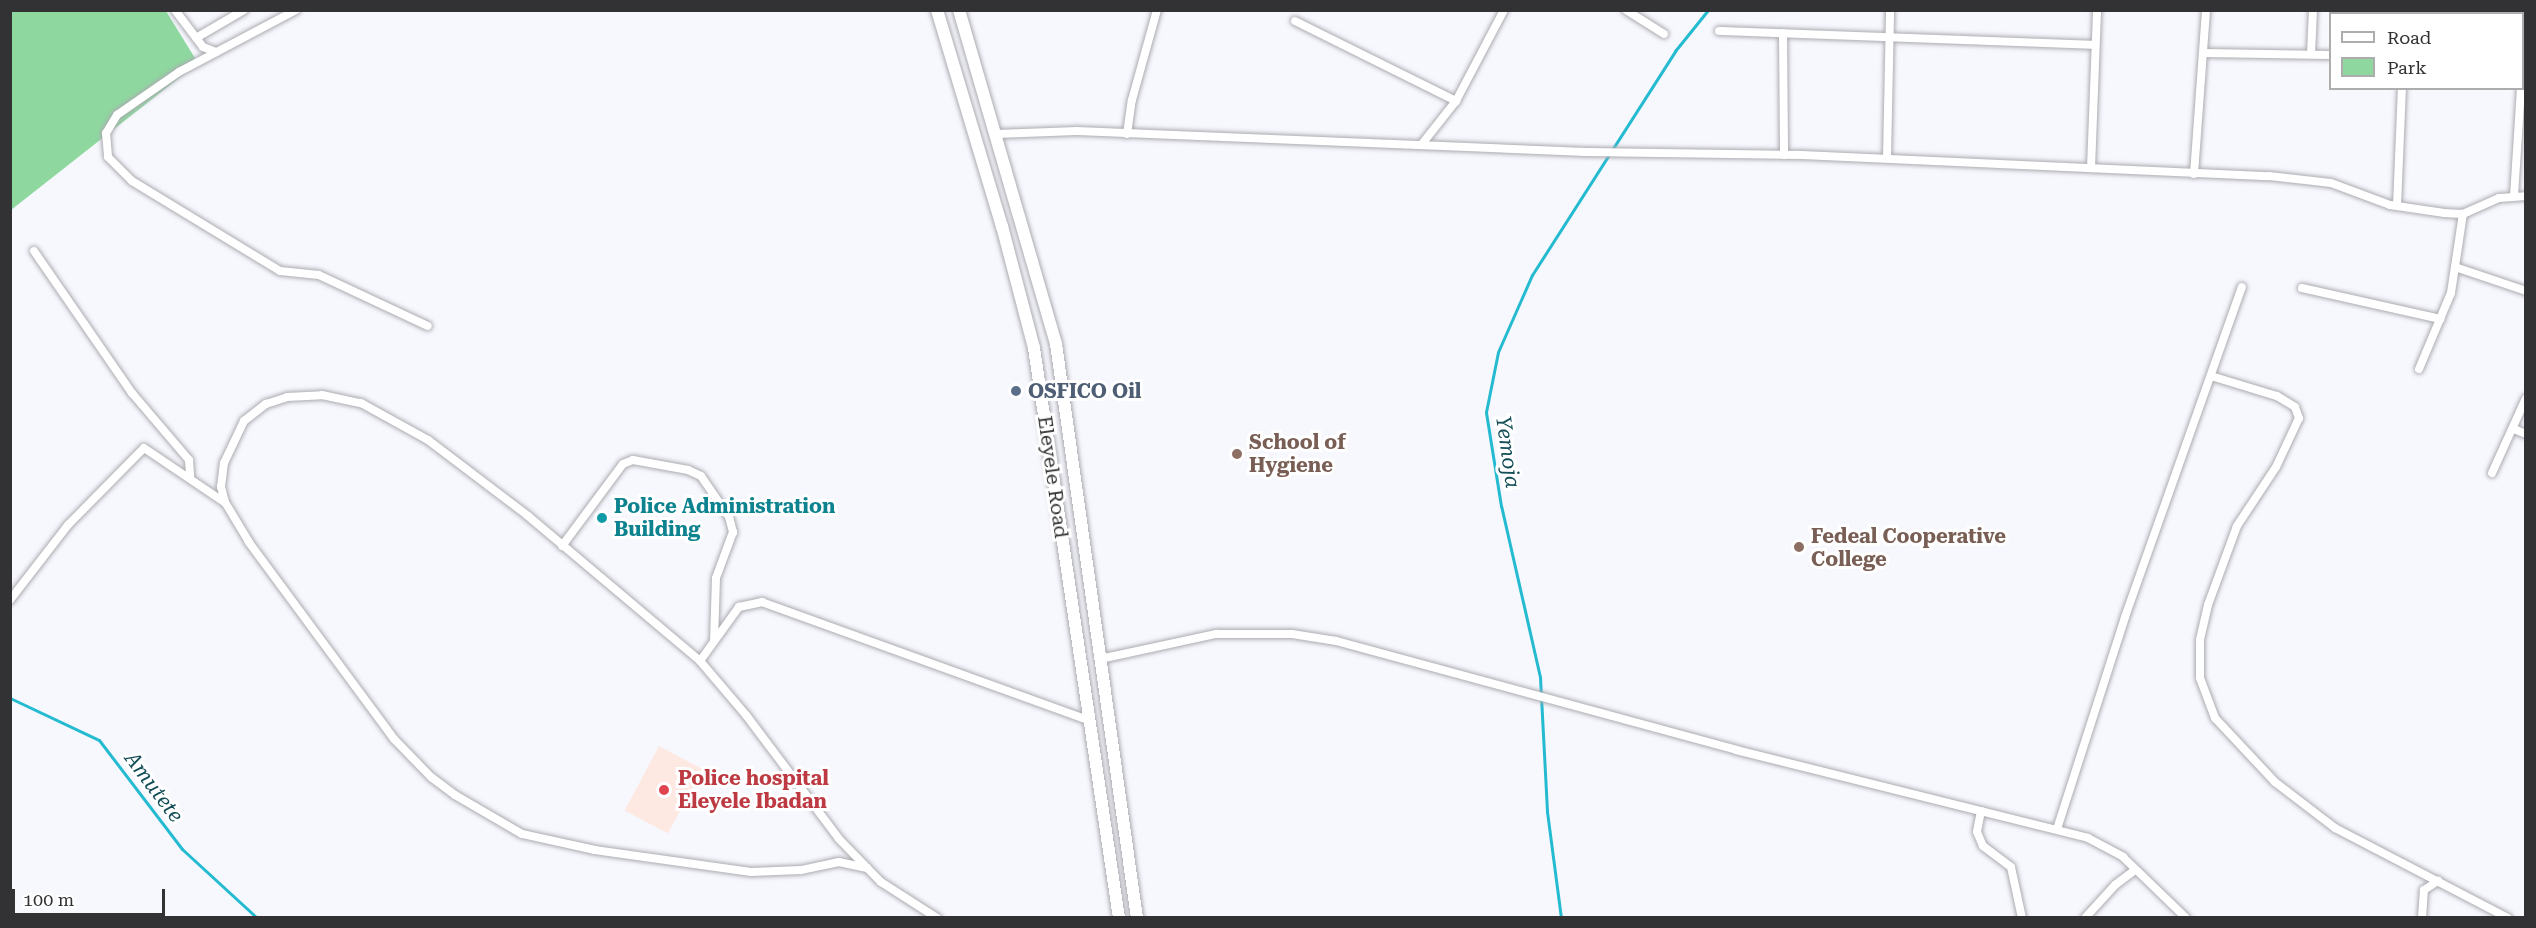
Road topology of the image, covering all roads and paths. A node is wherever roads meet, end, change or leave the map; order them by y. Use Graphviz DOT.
graph roads {
  1 [pos="175,10"];
  2 [pos="244,10"];
  3 [pos="296,10"];
  4 [pos="937,10"];
  5 [pos="959,10"];
  6 [pos="1157,10"];
  7 [pos="1504,10"];
  8 [pos="1626,10"];
  9 [pos="1890,10"];
  10 [pos="2097,10"];
  11 [pos="2206,10"];
  12 [pos="2313,10"];
  13 [pos="1295,21"];
  14 [pos="2526,27"];
  15 [pos="1719,31"];
  16 [pos="1783,33"];
  17 [pos="1664,34"];
  18 [pos="1891,37"];
  19 [pos="196,38"];
  20 [pos="230,45"];
  21 [pos="2094,45"];
  22 [pos="2204,53"];
  23 [pos="2311,54"];
  24 [pos="2329,55"];
  25 [pos="2524,56"];
  26 [pos="2402,90"];
  27 [pos="2521,90"];
  28 [pos="1456,101"];
  29 [pos="996,134"];
  30 [pos="1127,134"];
  31 [pos="1422,144"];
  32 [pos="1784,155"];
  33 [pos="1887,158"];
  34 [pos="2091,168"];
  35 [pos="2194,174"];
  36 [pos="2514,196"];
  37 [pos="2526,196"];
  38 [pos="2397,206"];
  39 [pos="2463,213"];
  40 [pos="34,251"];
  41 [pos="2458,268"];
  42 [pos="2242,287"];
  43 [pos="2302,288"];
  44 [pos="2526,291"];
  45 [pos="2441,319"];
  46 [pos="428,326"];
  47 [pos="1056,344"];
  48 [pos="1034,348"];
  49 [pos="2419,369"];
  50 [pos="2211,376"];
  51 [pos="2526,398"];
  52 [pos="2514,429"];
  53 [pos="2526,434"];
  54 [pos="2492,473"];
  55 [pos="190,476"];
  56 [pos="225,502"];
  57 [pos="562,546"];
  58 [pos="10,600"];
  59 [pos="714,641"];
  60 [pos="1100,658"];
  61 [pos="700,661"];
  62 [pos="1088,720"];
  63 [pos="1982,811"];
  64 [pos="2057,829"];
  65 [pos="867,868"];
  66 [pos="2135,870"];
  67 [pos="2438,881"];
  68 [pos="937,918"];
  69 [pos="1119,918"];
  70 [pos="1137,918"];
  71 [pos="2022,918"];
  72 [pos="2085,918"];
  73 [pos="2186,918"];
  74 [pos="2421,918"];
  75 [pos="2508,918"];
  1 -- 19 [label="street"];
  2 -- 19 [label="street"];
  3 -- 20 [label="street"];
  4 -- 48 [label="main road, Eleyele Road"];
  5 -- 29 [label="main road, Eleyele Road"];
  6 -- 30 [label="street"];
  7 -- 28 [label="street"];
  8 -- 17 [label="street"];
  9 -- 18 [label="street"];
  10 -- 21 [label="street"];
  11 -- 22 [label="street"];
  12 -- 23 [label="street"];
  13 -- 28 [label="street"];
  14 -- 25 [label="street"];
  15 -- 16 [label="street"];
  16 -- 18 [label="street"];
  16 -- 32 [label="street"];
  18 -- 21 [label="street"];
  18 -- 33 [label="street"];
  19 -- 20 [label="street"];
  20 -- 46 [label="street"];
  21 -- 34 [label="street"];
  22 -- 23 [label="street"];
  22 -- 35 [label="street"];
  23 -- 24 [label="street"];
  26 -- 38 [label="street"];
  27 -- 36 [label="street"];
  28 -- 31 [label="street"];
  29 -- 30 [label="street"];
  29 -- 47 [label="main road, Eleyele Road"];
  30 -- 31 [label="street"];
  31 -- 32 [label="street"];
  32 -- 33 [label="street"];
  33 -- 34 [label="street"];
  34 -- 35 [label="street"];
  35 -- 38 [label="street"];
  36 -- 37 [label="street"];
  36 -- 39 [label="street"];
  38 -- 39 [label="street"];
  39 -- 41 [label="street"];
  40 -- 55 [label="street"];
  41 -- 44 [label="street"];
  41 -- 45 [label="street"];
  42 -- 50 [label="street"];
  43 -- 45 [label="street"];
  45 -- 49 [label="street"];
  47 -- 48 [label="main road"];
  47 -- 60 [label="main road, Eleyele Road"];
  48 -- 62 [label="main road, Eleyele Road"];
  50 -- 64 [label="street"];
  50 -- 67 [label="street"];
  51 -- 52 [label="street"];
  52 -- 53 [label="street"];
  52 -- 54 [label="street"];
  55 -- 56 [label="street"];
  55 -- 58 [label="street"];
  56 -- 57 [label="street"];
  56 -- 65 [label="street"];
  57 -- 59 [label="street"];
  57 -- 61 [label="street"];
  59 -- 61 [label="street"];
  59 -- 62 [label="street"];
  60 -- 63 [label="street"];
  60 -- 70 [label="main road, Eleyele Road"];
  61 -- 65 [label="street"];
  62 -- 69 [label="main road, Eleyele Road"];
  63 -- 64 [label="street"];
  63 -- 71 [label="street"];
  64 -- 66 [label="street"];
  65 -- 68 [label="street"];
  66 -- 72 [label="street"];
  66 -- 73 [label="street"];
  67 -- 74 [label="street"];
  67 -- 75 [label="street"];
}
